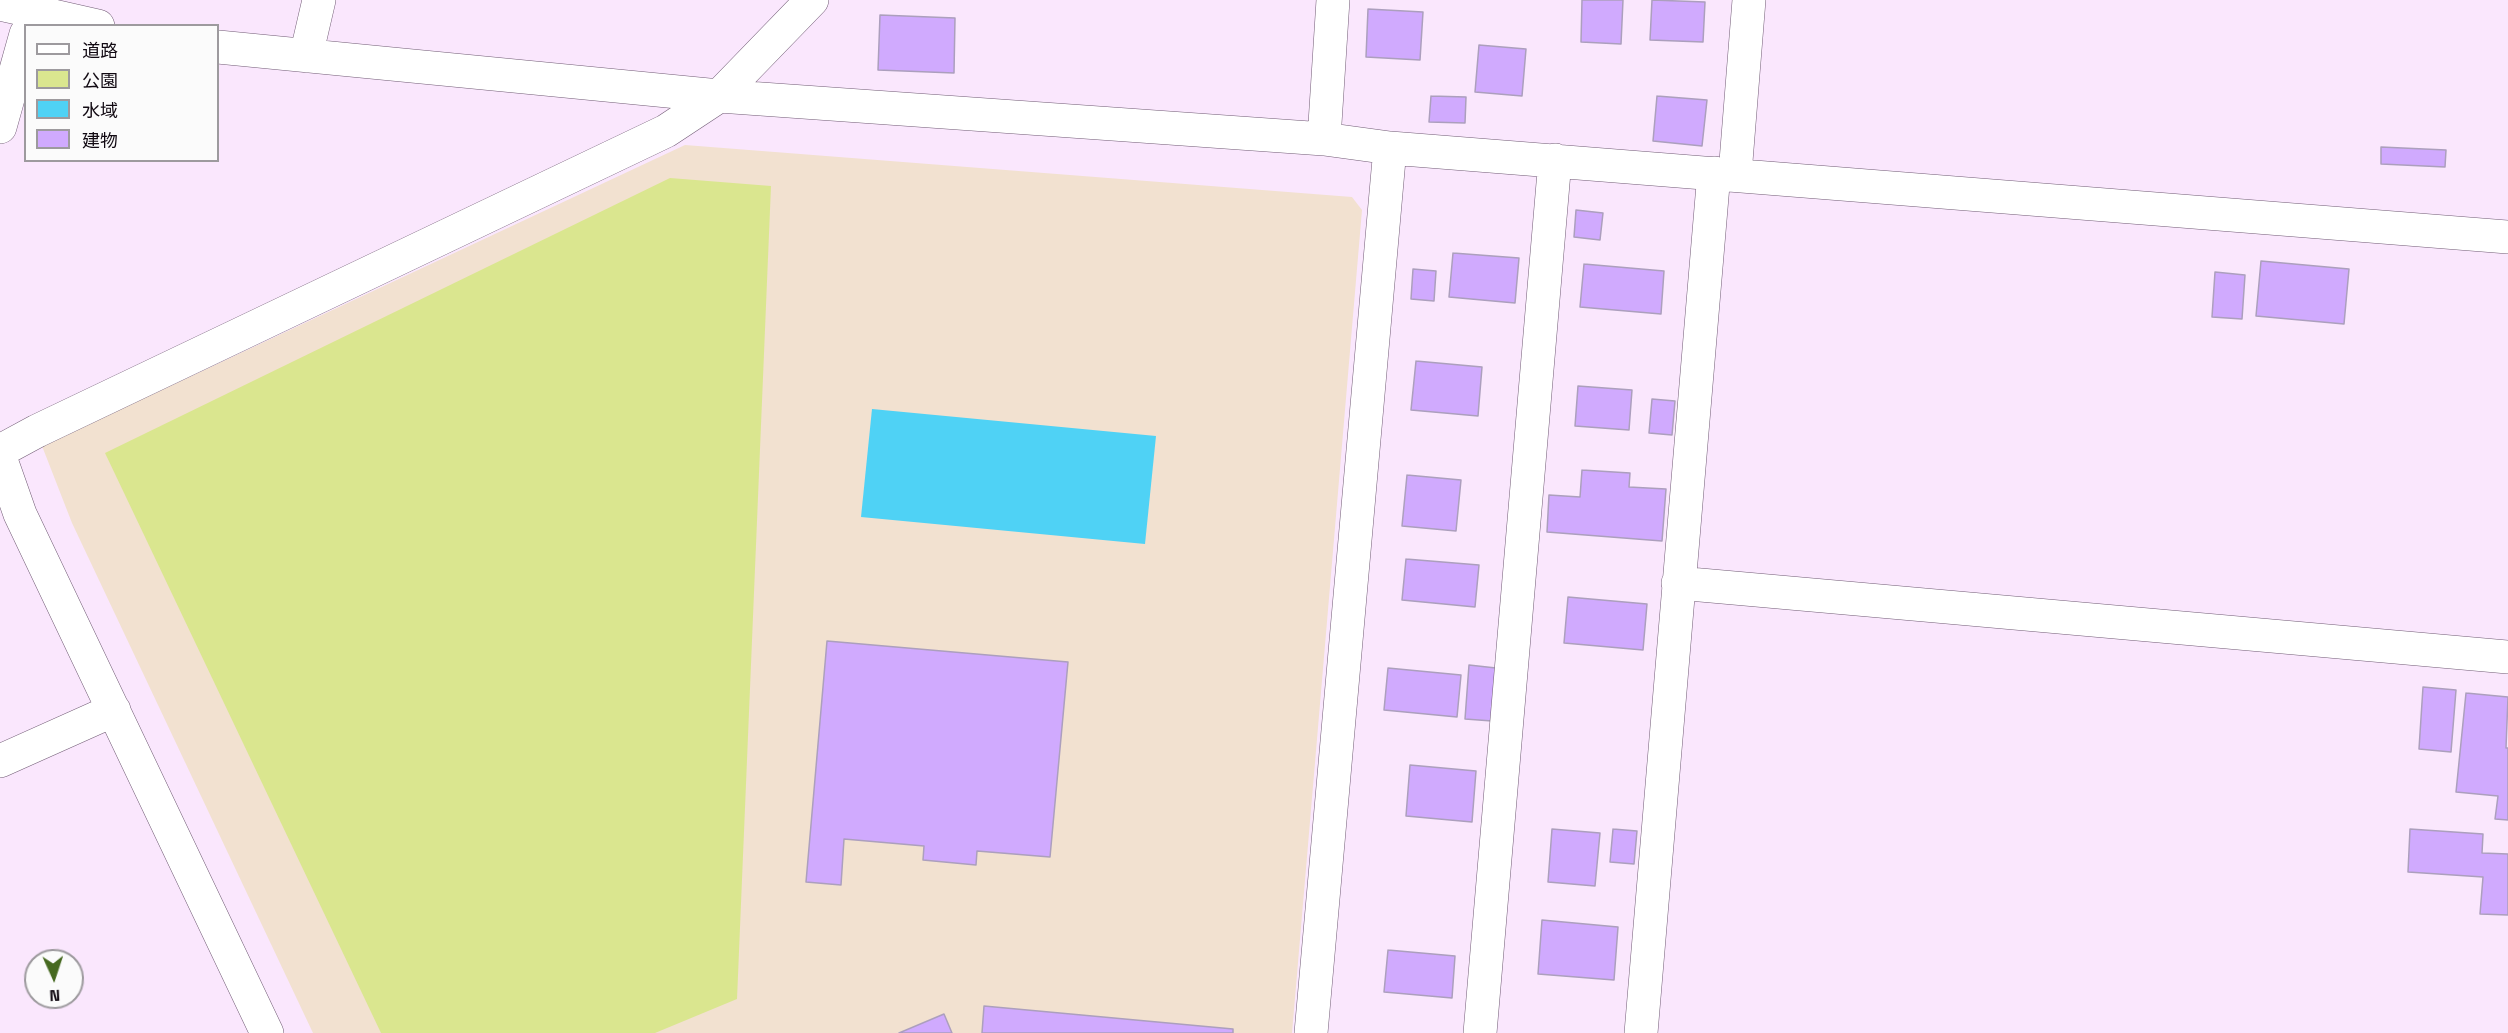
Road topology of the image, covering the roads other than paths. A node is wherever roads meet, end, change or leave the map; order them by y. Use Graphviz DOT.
graph roads {
  1 [pos="319,0"];
  2 [pos="812,0"];
  3 [pos="1333,0"];
  4 [pos="1749,0"];
  5 [pos="0,4"];
  6 [pos="30,18"];
  7 [pos="81,24"];
  8 [pos="24,40"];
  9 [pos="219,47"];
  10 [pos="306,56"];
  11 [pos="719,96"];
  12 [pos="0,127"];
  13 [pos="1324,139"];
  14 [pos="1390,148"];
  15 [pos="1555,160"];
  16 [pos="1725,174"];
  17 [pos="2508,237"];
  18 [pos="0,451"];
  19 [pos="0,457"];
  20 [pos="1678,583"];
  21 [pos="2508,657"];
  22 [pos="114,710"];
  23 [pos="0,761"];
  24 [pos="267,1033"];
  25 [pos="1311,1033"];
  26 [pos="1480,1033"];
  27 [pos="1641,1033"];
  1 -- 10 [label="street"];
  2 -- 11 [label="street"];
  3 -- 13 [label="street"];
  4 -- 16 [label="street"];
  5 -- 6 [label="street"];
  6 -- 7 [label="street"];
  8 -- 12 [label="street"];
  9 -- 10 [label="street"];
  10 -- 11 [label="street"];
  11 -- 13 [label="street"];
  11 -- 18 [label="street"];
  13 -- 14 [label="street"];
  14 -- 15 [label="street"];
  14 -- 25 [label="street"];
  15 -- 16 [label="street"];
  15 -- 26 [label="street"];
  16 -- 17 [label="street"];
  16 -- 20 [label="street"];
  19 -- 22 [label="street"];
  20 -- 21 [label="street"];
  20 -- 27 [label="street"];
  22 -- 23 [label="street"];
  22 -- 24 [label="street"];
}
